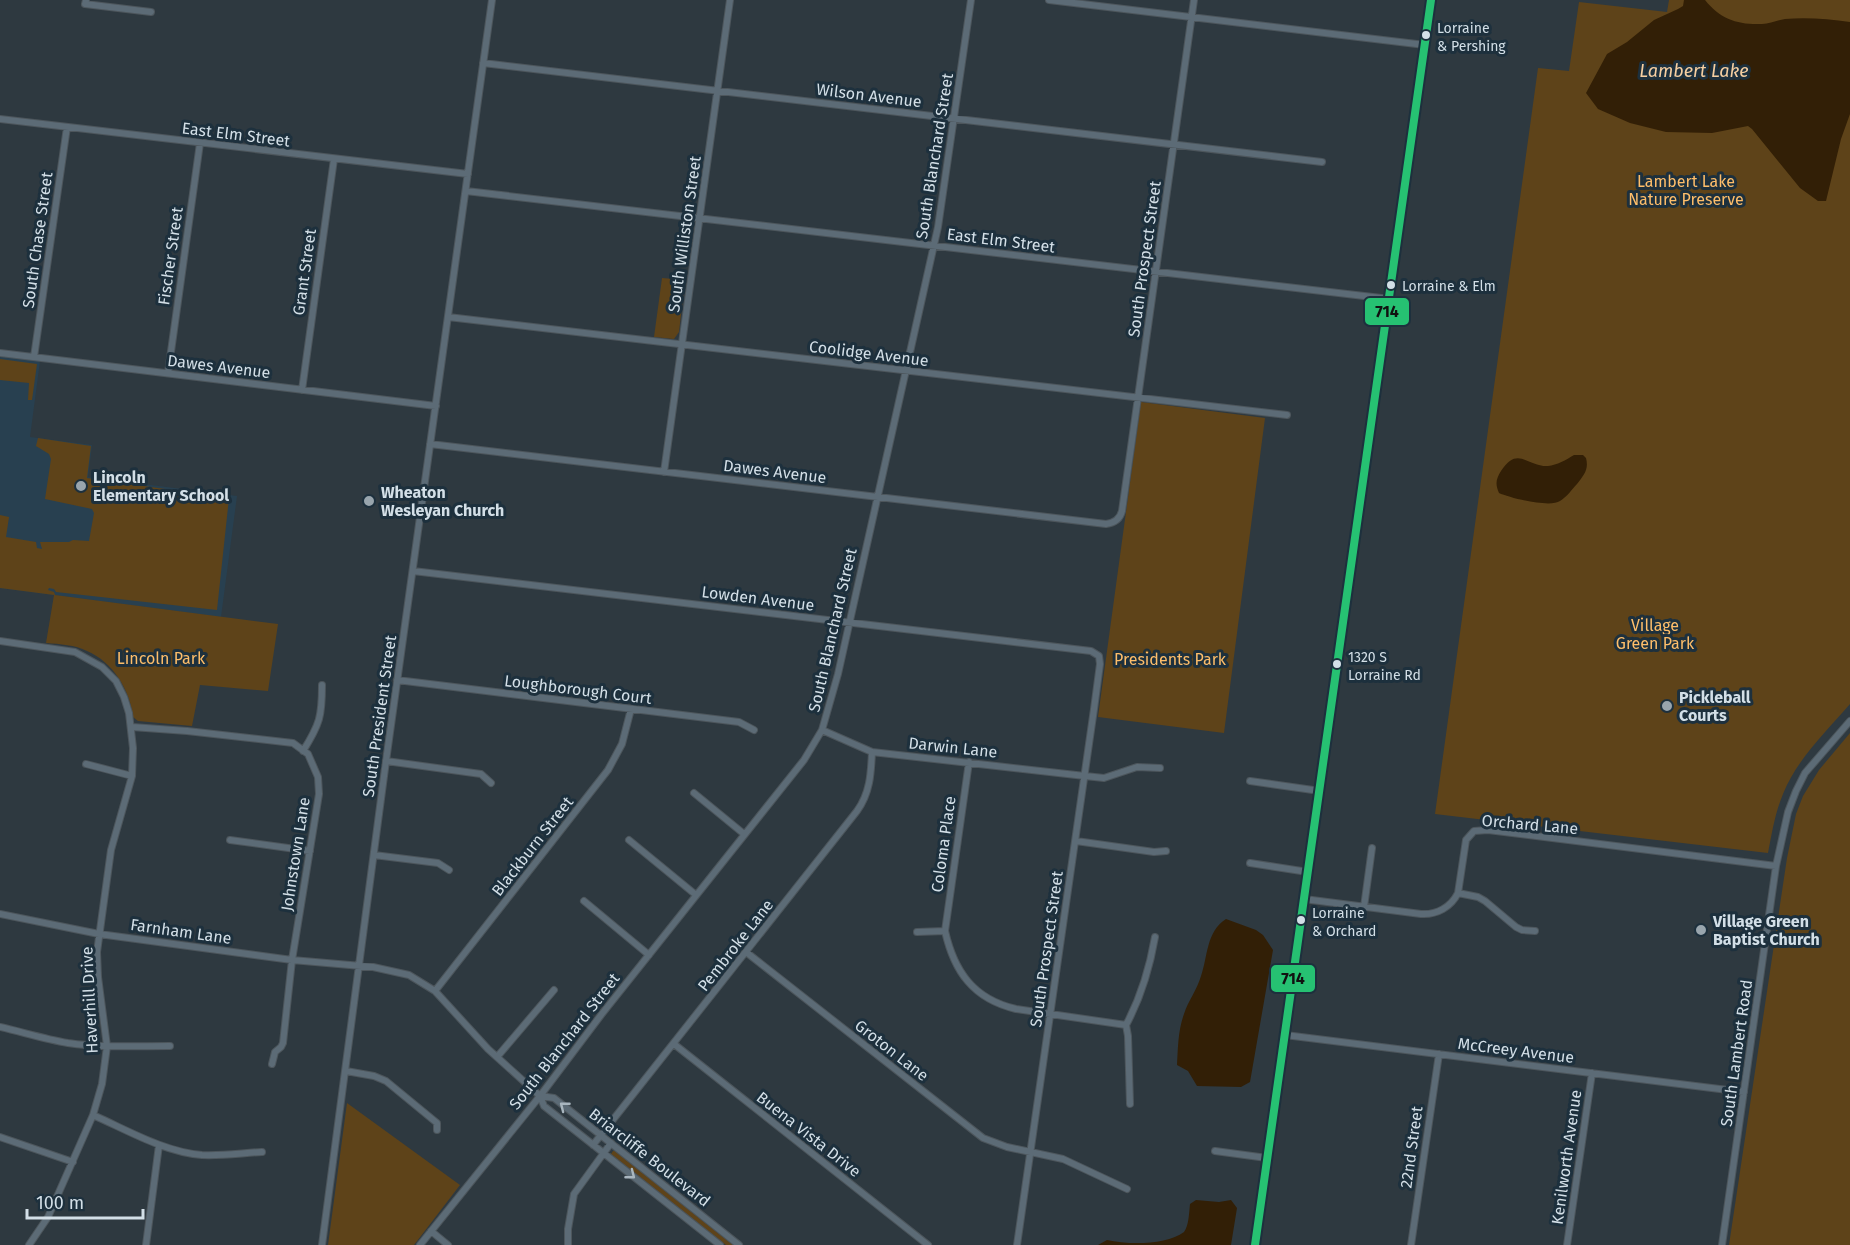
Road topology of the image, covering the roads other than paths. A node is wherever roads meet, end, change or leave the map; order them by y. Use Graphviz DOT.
graph roads {
  1 [pos="86,0"];
  2 [pos="492,0"];
  3 [pos="730,0"];
  4 [pos="971,0"];
  5 [pos="1049,0"];
  6 [pos="1194,0"];
  7 [pos="1431,0"];
  8 [pos="152,12"];
  9 [pos="1191,17"];
  10 [pos="1425,45"];
  11 [pos="483,63"];
  12 [pos="717,91"];
  13 [pos="0,119"];
  14 [pos="954,119"];
  15 [pos="67,127"];
  16 [pos="200,143"];
  17 [pos="1174,144"];
  18 [pos="334,159"];
  19 [pos="1322,162"];
  20 [pos="468,174"];
  21 [pos="466,190"];
  22 [pos="699,218"];
  23 [pos="934,245"];
  24 [pos="1156,271"];
  25 [pos="1389,299"];
  26 [pos="448,317"];
  27 [pos="682,345"];
  28 [pos="0,353"];
  29 [pos="34,357"];
  30 [pos="906,371"];
  31 [pos="168,373"];
  32 [pos="302,390"];
  33 [pos="1138,398"];
  34 [pos="436,406"];
  35 [pos="1287,415"];
  36 [pos="430,444"];
  37 [pos="664,472"];
  38 [pos="878,497"];
  39 [pos="1116,520"];
  40 [pos="413,572"];
  41 [pos="849,623"];
  42 [pos="0,641"];
  43 [pos="1099,656"];
  44 [pos="398,680"];
  45 [pos="322,685"];
  46 [pos="631,709"];
  47 [pos="1850,721"];
  48 [pos="132,727"];
  49 [pos="754,730"];
  50 [pos="822,730"];
  51 [pos="303,751"];
  52 [pos="872,752"];
  53 [pos="386,761"];
  54 [pos="969,762"];
  55 [pos="86,764"];
  56 [pos="1160,768"];
  57 [pos="132,776"];
  58 [pos="1085,776"];
  59 [pos="1250,781"];
  60 [pos="491,783"];
  61 [pos="1320,791"];
  62 [pos="694,793"];
  63 [pos="744,834"];
  64 [pos="230,840"];
  65 [pos="629,840"];
  66 [pos="1076,841"];
  67 [pos="1372,848"];
  68 [pos="310,851"];
  69 [pos="1166,851"];
  70 [pos="374,855"];
  71 [pos="1250,863"];
  72 [pos="1776,866"];
  73 [pos="448,870"];
  74 [pos="1308,872"];
  75 [pos="1458,893"];
  76 [pos="696,895"];
  77 [pos="1304,899"];
  78 [pos="584,901"];
  79 [pos="1364,907"];
  80 [pos="0,914"];
  81 [pos="945,931"];
  82 [pos="1534,931"];
  83 [pos="917,932"];
  84 [pos="99,934"];
  85 [pos="1155,937"];
  86 [pos="746,952"];
  87 [pos="649,955"];
  88 [pos="292,960"];
  89 [pos="360,966"];
  90 [pos="554,990"];
  91 [pos="435,991"];
  92 [pos="1051,1014"];
  93 [pos="1126,1025"];
  94 [pos="0,1027"];
  95 [pos="1285,1035"];
  96 [pos="674,1044"];
  97 [pos="107,1046"];
  98 [pos="170,1046"];
  99 [pos="1439,1054"];
  100 [pos="497,1057"];
  101 [pos="272,1064"];
  102 [pos="346,1071"];
  103 [pos="1592,1073"];
  104 [pos="1744,1092"];
  105 [pos="540,1096"];
  106 [pos="1130,1104"];
  107 [pos="93,1115"];
  108 [pos="437,1130"];
  109 [pos="601,1135"];
  110 [pos="0,1137"];
  111 [pos="611,1143"];
  112 [pos="593,1144"];
  113 [pos="159,1145"];
  114 [pos="1215,1151"];
  115 [pos="262,1152"];
  116 [pos="1030,1152"];
  117 [pos="604,1153"];
  118 [pos="1267,1158"];
  119 [pos="73,1162"];
  120 [pos="1127,1189"];
  121 [pos="431,1231"];
  122 [pos="29,1245"];
  123 [pos="146,1245"];
  124 [pos="322,1245"];
  125 [pos="420,1245"];
  126 [pos="448,1245"];
  127 [pos="568,1245"];
  128 [pos="720,1245"];
  129 [pos="739,1245"];
  130 [pos="928,1245"];
  131 [pos="1017,1245"];
  132 [pos="1255,1245"];
  133 [pos="1411,1245"];
  134 [pos="1567,1245"];
  135 [pos="1722,1245"];
  1 -- 8 [label="street"];
  2 -- 11 [label="street"];
  3 -- 12 [label="street, South Williston Street"];
  4 -- 14 [label="street, South Blanchard Street"];
  5 -- 9 [label="street"];
  6 -- 9 [label="street, South Prospect Street"];
  7 -- 10 [label="street"];
  9 -- 10 [label="street"];
  9 -- 17 [label="street, South Prospect Street"];
  10 -- 25 [label="street"];
  11 -- 12 [label="street, Wilson Avenue"];
  11 -- 20 [label="street"];
  12 -- 14 [label="street, Wilson Avenue"];
  12 -- 22 [label="street, South Williston Street"];
  13 -- 15 [label="street, East Elm Street"];
  14 -- 17 [label="street, Wilson Avenue"];
  14 -- 23 [label="street, South Blanchard Street"];
  15 -- 16 [label="street, East Elm Street"];
  15 -- 29 [label="street, South Chase Street"];
  16 -- 18 [label="street, East Elm Street"];
  16 -- 31 [label="street, Fischer Street"];
  17 -- 19 [label="street, Wilson Avenue"];
  17 -- 24 [label="street, South Prospect Street"];
  18 -- 20 [label="street, East Elm Street"];
  18 -- 32 [label="street, Grant Street"];
  20 -- 21 [label="street, South President Street"];
  21 -- 22 [label="street, East Elm Street"];
  21 -- 26 [label="street, South President Street"];
  22 -- 23 [label="street, East Elm Street"];
  22 -- 27 [label="street, South Williston Street"];
  23 -- 24 [label="street, East Elm Street"];
  23 -- 30 [label="street, South Blanchard Street"];
  24 -- 25 [label="street, East Elm Street"];
  24 -- 33 [label="street, South Prospect Street"];
  25 -- 61 [label="street"];
  26 -- 27 [label="street, Coolidge Avenue"];
  26 -- 34 [label="street, South President Street"];
  27 -- 30 [label="street, Coolidge Avenue"];
  27 -- 37 [label="street, South Williston Street"];
  28 -- 29 [label="street, Dawes Avenue"];
  29 -- 31 [label="street, Dawes Avenue"];
  30 -- 33 [label="street, Coolidge Avenue"];
  30 -- 38 [label="street, South Blanchard Street"];
  31 -- 32 [label="street, Dawes Avenue"];
  32 -- 34 [label="street, Dawes Avenue"];
  33 -- 35 [label="street, Coolidge Avenue"];
  33 -- 39 [label="street, South Prospect Street"];
  34 -- 36 [label="street, South President Street"];
  36 -- 37 [label="street, Dawes Avenue"];
  36 -- 40 [label="street, South President Street"];
  37 -- 38 [label="street, Dawes Avenue"];
  38 -- 39 [label="street, Dawes Avenue"];
  38 -- 41 [label="street, South Blanchard Street"];
  40 -- 41 [label="street, Lowden Avenue"];
  40 -- 44 [label="street, South President Street"];
  41 -- 43 [label="street, Lowden Avenue"];
  41 -- 50 [label="street, South Blanchard Street"];
  42 -- 48 [label="street, Haverhill Drive"];
  43 -- 58 [label="street, South Prospect Street"];
  44 -- 46 [label="street, Loughborough Court"];
  44 -- 53 [label="street, South President Street"];
  45 -- 51 [label="street"];
  46 -- 49 [label="street, Loughborough Court"];
  46 -- 91 [label="street, Blackburn Street"];
  47 -- 72 [label="street, South Lambert Road"];
  48 -- 51 [label="street"];
  48 -- 57 [label="street, Haverhill Drive"];
  50 -- 52 [label="street, Darwin Lane"];
  50 -- 63 [label="street, South Blanchard Street"];
  51 -- 68 [label="street, Johnstown Lane"];
  52 -- 54 [label="street, Darwin Lane"];
  52 -- 86 [label="street, Pembroke Lane"];
  53 -- 60 [label="street"];
  53 -- 70 [label="street, South President Street"];
  54 -- 58 [label="street, Darwin Lane"];
  54 -- 81 [label="street, Coloma Place"];
  55 -- 57 [label="street"];
  56 -- 58 [label="street, Darwin Lane"];
  57 -- 84 [label="street, Haverhill Drive"];
  58 -- 66 [label="street, South Prospect Street"];
  59 -- 61 [label="street"];
  61 -- 74 [label="street"];
  62 -- 63 [label="street"];
  63 -- 76 [label="street, South Blanchard Street"];
  64 -- 68 [label="street"];
  65 -- 76 [label="street"];
  66 -- 69 [label="street"];
  66 -- 92 [label="street, South Prospect Street"];
  67 -- 79 [label="street"];
  68 -- 88 [label="street, Johnstown Lane"];
  70 -- 73 [label="street"];
  70 -- 89 [label="street, South President Street"];
  71 -- 74 [label="street"];
  72 -- 75 [label="street, Orchard Lane"];
  72 -- 104 [label="street, South Lambert Road"];
  74 -- 77 [label="street"];
  75 -- 79 [label="street"];
  75 -- 82 [label="street"];
  76 -- 87 [label="street, South Blanchard Street"];
  77 -- 79 [label="street"];
  77 -- 95 [label="street"];
  78 -- 87 [label="street"];
  80 -- 84 [label="street, Farnham Lane"];
  81 -- 83 [label="street"];
  81 -- 92 [label="street, Coloma Place"];
  84 -- 88 [label="street, Farnham Lane"];
  84 -- 97 [label="street, Haverhill Drive"];
  85 -- 93 [label="street"];
  86 -- 96 [label="street, Pembroke Lane"];
  86 -- 116 [label="street, Groton Lane"];
  87 -- 105 [label="street, South Blanchard Street"];
  88 -- 89 [label="street, Farnham Lane"];
  88 -- 101 [label="street, Johnstown Lane"];
  89 -- 91 [label="street, Briarcliffe Boulevard"];
  89 -- 102 [label="street, South President Street"];
  90 -- 100 [label="street"];
  91 -- 100 [label="street, Briarcliffe Boulevard"];
  92 -- 93 [label="street, Coloma Place"];
  92 -- 116 [label="street, South Prospect Street"];
  93 -- 106 [label="street"];
  94 -- 97 [label="street"];
  95 -- 99 [label="street, McCreey Avenue"];
  95 -- 118 [label="street"];
  96 -- 109 [label="street, Pembroke Lane"];
  96 -- 130 [label="street, Buena Vista Drive"];
  97 -- 98 [label="street"];
  97 -- 107 [label="street, Haverhill Drive"];
  99 -- 103 [label="street, McCreey Avenue"];
  99 -- 133 [label="street, 22nd Street"];
  100 -- 105 [label="street, Briarcliffe Boulevard"];
  102 -- 108 [label="street"];
  102 -- 124 [label="street, South President Street"];
  103 -- 104 [label="street, McCreey Avenue"];
  103 -- 134 [label="street, Kenilworth Avenue"];
  104 -- 135 [label="street, South Lambert Road"];
  109 -- 105 [label="street, Briarcliffe Boulevard, one-way"];
  105 -- 112 [label="street, Briarcliffe Boulevard"];
  105 -- 121 [label="street, South Blanchard Street"];
  107 -- 113 [label="street"];
  107 -- 119 [label="street, Haverhill Drive"];
  109 -- 111 [label="street, Briarcliffe Boulevard"];
  109 -- 112 [label="street, Pembroke Lane"];
  110 -- 119 [label="street"];
  111 -- 117 [label="street"];
  111 -- 129 [label="street, Briarcliffe Boulevard"];
  112 -- 117 [label="street, Briarcliffe Boulevard"];
  113 -- 115 [label="street"];
  113 -- 123 [label="street"];
  114 -- 118 [label="street"];
  116 -- 120 [label="street, Groton Lane"];
  116 -- 131 [label="street, South Prospect Street"];
  117 -- 127 [label="street"];
  117 -- 128 [label="street, Briarcliffe Boulevard, one-way"];
  118 -- 132 [label="street"];
  119 -- 122 [label="street, Haverhill Drive"];
  121 -- 125 [label="street, South Blanchard Street"];
  121 -- 126 [label="street"];
}
